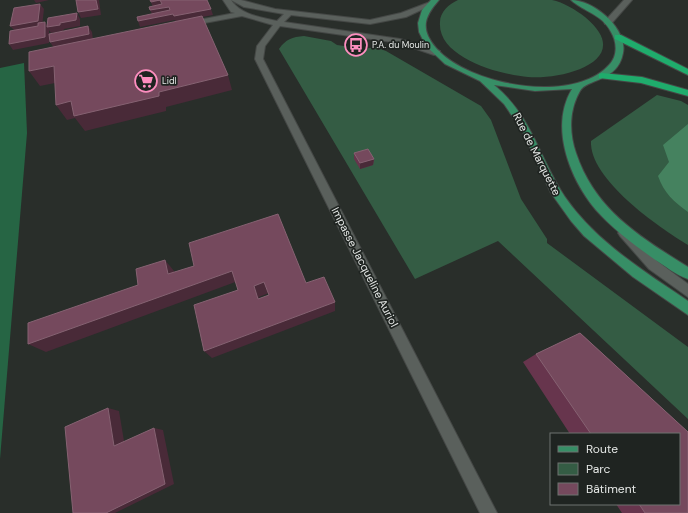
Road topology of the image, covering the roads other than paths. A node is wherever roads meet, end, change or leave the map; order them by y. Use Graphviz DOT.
graph roads {
  1 [pos="228,0"];
  2 [pos="235,0"];
  3 [pos="575,0"];
  4 [pos="628,0"];
  5 [pos="433,2"];
  6 [pos="289,13"];
  7 [pos="242,14"];
  8 [pos="608,22"];
  9 [pos="279,24"];
  10 [pos="180,26"];
  11 [pos="618,37"];
  12 [pos="437,53"];
  13 [pos="688,72"];
  14 [pos="602,76"];
  15 [pos="478,77"];
  16 [pos="579,85"];
  17 [pos="688,94"];
  18 [pos="615,223"];
  19 [pos="688,274"];
  20 [pos="688,291"];
  21 [pos="688,309"];
  22 [pos="489,513"];
  1 -- 7 [label="street"];
  2 -- 6 [label="street"];
  3 -- 8 [label="main road"];
  4 -- 8 [label="street"];
  5 -- 6 [label="street"];
  5 -- 12 [label="main road"];
  6 -- 9 [label="street, Impasse Jacqueline Auriol"];
  7 -- 9 [label="street"];
  7 -- 10 [label="street"];
  8 -- 11 [label="main road"];
  9 -- 12 [label="street"];
  9 -- 22 [label="street, Impasse Jacqueline Auriol"];
  11 -- 13 [label="highway"];
  11 -- 14 [label="main road"];
  12 -- 15 [label="main road"];
  14 -- 16 [label="main road"];
  14 -- 17 [label="highway"];
  15 -- 16 [label="main road"];
  15 -- 21 [label="main road, Rue de Marquette"];
  16 -- 18 [label="main road"];
  18 -- 19 [label="main road"];
  18 -- 20 [label="street"];
}
